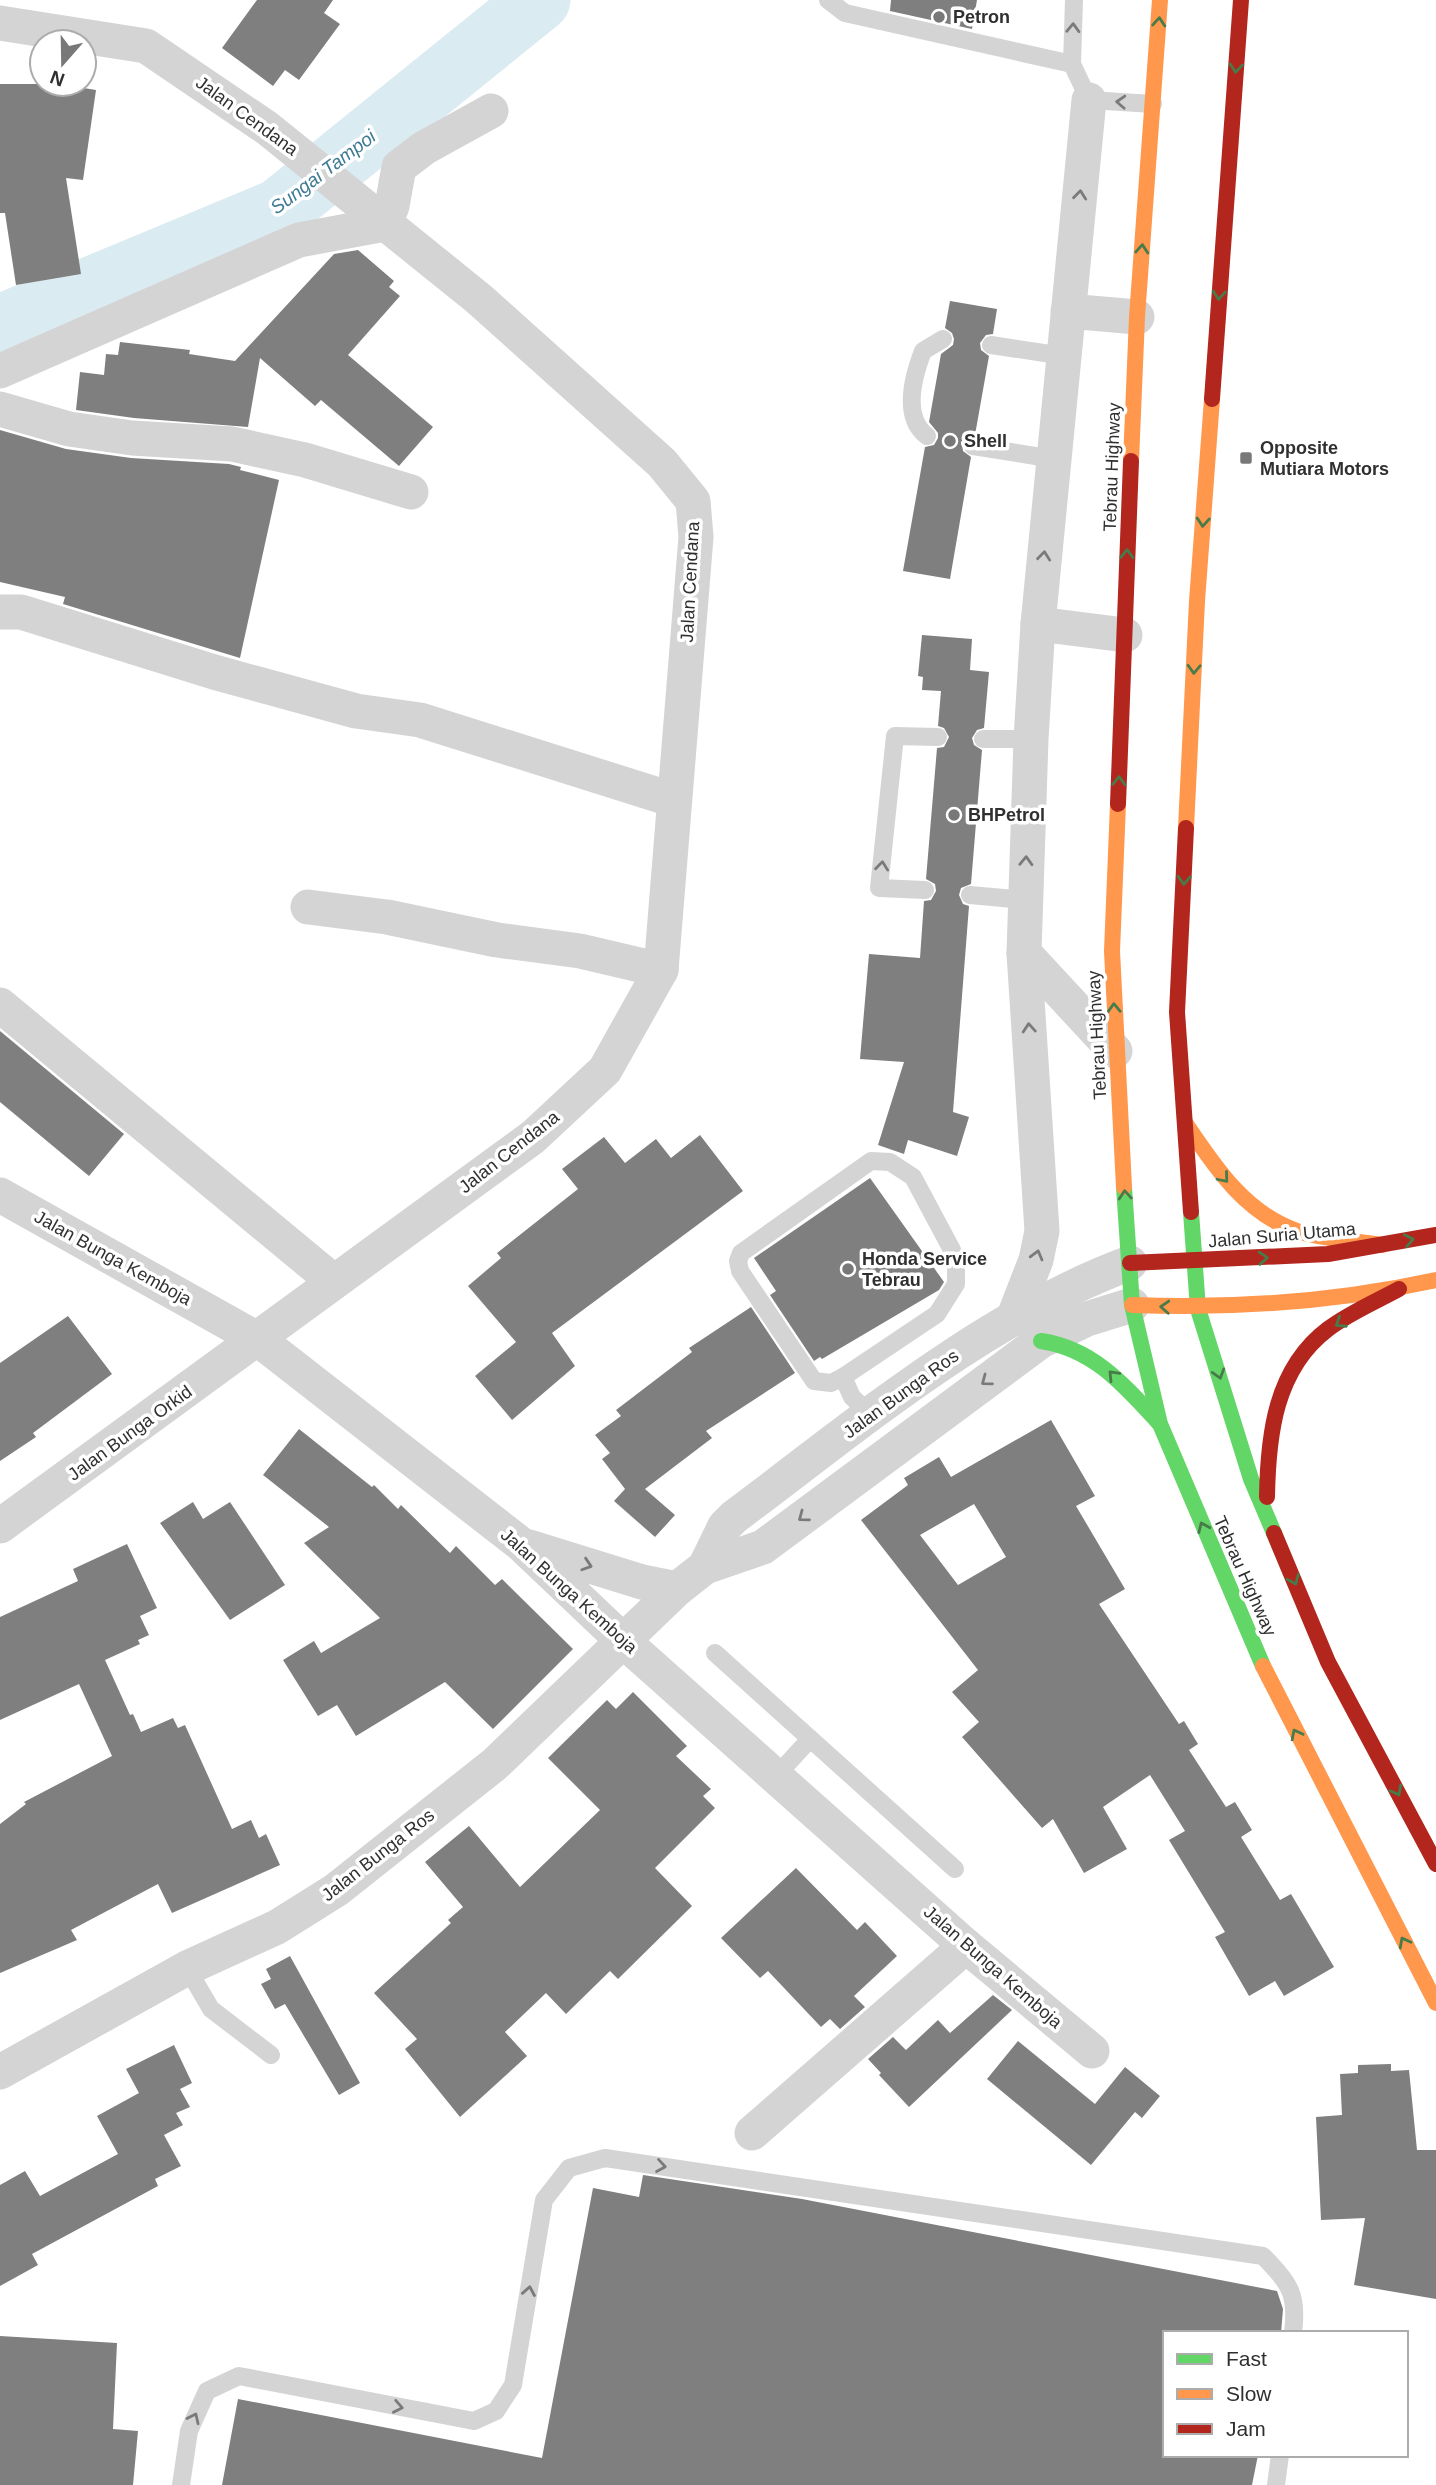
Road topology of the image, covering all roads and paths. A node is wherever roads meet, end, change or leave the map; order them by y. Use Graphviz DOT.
graph roads {
  1 [pos="828,0"];
  2 [pos="1074,0"];
  3 [pos="1160,0"];
  4 [pos="1241,0"];
  5 [pos="0,23"];
  6 [pos="1072,64"];
  7 [pos="1090,100"];
  8 [pos="1153,103"];
  9 [pos="491,111"];
  10 [pos="376,217"];
  11 [pos="1069,311"];
  12 [pos="1137,317"];
  13 [pos="943,339"];
  14 [pos="991,345"];
  15 [pos="1064,356"];
  16 [pos="0,372"];
  17 [pos="0,409"];
  18 [pos="926,436"];
  19 [pos="973,446"];
  20 [pos="1054,459"];
  21 [pos="411,492"];
  22 [pos="0,612"];
  23 [pos="1038,624"];
  24 [pos="1125,635"];
  25 [pos="937,737"];
  26 [pos="983,739"];
  27 [pos="1031,739"];
  28 [pos="674,800"];
  29 [pos="925,890"];
  30 [pos="970,895"];
  31 [pos="1025,900"];
  32 [pos="308,907"];
  33 [pos="1024,953"];
  34 [pos="661,970"];
  35 [pos="0,1005"];
  36 [pos="1115,1051"];
  37 [pos="1185,1122"];
  38 [pos="0,1195"];
  39 [pos="1436,1235"];
  40 [pos="1382,1245"];
  41 [pos="1195,1262"];
  42 [pos="1130,1264"];
  43 [pos="1436,1280"];
  44 [pos="333,1281"];
  45 [pos="1399,1289"];
  46 [pos="1132,1305"];
  47 [pos="1198,1309"];
  48 [pos="1013,1319"];
  49 [pos="259,1340"];
  50 [pos="1041,1340"];
  51 [pos="843,1377"];
  52 [pos="871,1415"];
  53 [pos="1160,1424"];
  54 [pos="1267,1517"];
  55 [pos="0,1527"];
  56 [pos="522,1545"];
  57 [pos="705,1567"];
  58 [pos="677,1589"];
  59 [pos="621,1639"];
  60 [pos="715,1653"];
  61 [pos="810,1739"];
  62 [pos="776,1776"];
  63 [pos="1436,1864"];
  64 [pos="955,1869"];
  65 [pos="966,1946"];
  66 [pos="187,1968"];
  67 [pos="1436,2003"];
  68 [pos="1092,2051"];
  69 [pos="271,2055"];
  70 [pos="0,2073"];
  71 [pos="752,2133"];
  72 [pos="1293,2331"];
  73 [pos="1279,2457"];
  74 [pos="181,2485"];
  75 [pos="1276,2485"];
  1 -- 6 [label="lane"];
  6 -- 2 [label="lane, one-way"];
  8 -- 3 [label="main road, Tebrau Highway, one-way"];
  4 -- 37 [label="main road, one-way"];
  5 -- 10 [label="street, Jalan Cendana"];
  6 -- 7 [label="lane"];
  8 -- 7 [label="lane, one-way"];
  11 -- 7 [label="street, one-way"];
  12 -- 8 [label="main road, Tebrau Highway, one-way"];
  9 -- 10 [label="street"];
  10 -- 16 [label="street"];
  10 -- 28 [label="street, Jalan Cendana"];
  11 -- 12 [label="street"];
  11 -- 15 [label="street"];
  24 -- 12 [label="main road, Tebrau Highway, one-way"];
  13 -- 18 [label="lane"];
  14 -- 15 [label="lane"];
  15 -- 20 [label="street"];
  17 -- 21 [label="street"];
  19 -- 20 [label="lane"];
  23 -- 20 [label="street, one-way"];
  22 -- 28 [label="street"];
  23 -- 24 [label="street"];
  23 -- 27 [label="street"];
  36 -- 24 [label="main road, Tebrau Highway, one-way"];
  29 -- 25 [label="lane, one-way"];
  26 -- 27 [label="lane"];
  31 -- 27 [label="street, one-way"];
  28 -- 34 [label="street, Jalan Cendana"];
  30 -- 31 [label="lane"];
  31 -- 33 [label="street"];
  32 -- 34 [label="street"];
  33 -- 36 [label="street"];
  48 -- 33 [label="street, one-way"];
  34 -- 44 [label="street, Jalan Cendana"];
  35 -- 44 [label="street"];
  42 -- 36 [label="main road, Tebrau Highway, one-way"];
  37 -- 40 [label="main road, one-way"];
  37 -- 41 [label="main road"];
  38 -- 49 [label="street, Jalan Bunga Kemboja"];
  40 -- 39 [label="main road, Jalan Suria Utama, one-way"];
  41 -- 40 [label="main road, Jalan Suria Utama, one-way"];
  41 -- 42 [label="main road, Jalan Suria Utama"];
  41 -- 47 [label="main road"];
  42 -- 46 [label="main road, Tebrau Highway"];
  42 -- 48 [label="street, Jalan Bunga Ros"];
  43 -- 45 [label="main road"];
  44 -- 49 [label="street, Jalan Cendana"];
  45 -- 47 [label="main road"];
  45 -- 54 [label="main road, one-way"];
  47 -- 46 [label="main road, one-way"];
  46 -- 50 [label="street, Jalan Bunga Ros"];
  46 -- 53 [label="main road, Tebrau Highway"];
  47 -- 54 [label="main road, one-way"];
  48 -- 52 [label="street, Jalan Bunga Ros"];
  49 -- 55 [label="street, Jalan Bunga Orkid"];
  49 -- 56 [label="street, Jalan Bunga Kemboja"];
  53 -- 50 [label="main road, one-way"];
  50 -- 57 [label="street, Jalan Bunga Ros, one-way"];
  51 -- 51 [label="lane"];
  51 -- 52 [label="lane"];
  52 -- 57 [label="street, Jalan Bunga Ros"];
  67 -- 53 [label="main road, Tebrau Highway, one-way"];
  54 -- 63 [label="main road, one-way"];
  56 -- 58 [label="street, one-way"];
  56 -- 59 [label="street, Jalan Bunga Kemboja"];
  57 -- 58 [label="street, Jalan Bunga Ros"];
  58 -- 59 [label="street, Jalan Bunga Ros"];
  59 -- 62 [label="street, Jalan Bunga Kemboja"];
  59 -- 66 [label="street, Jalan Bunga Ros"];
  60 -- 61 [label="lane"];
  61 -- 62 [label="lane"];
  61 -- 64 [label="lane"];
  62 -- 65 [label="street, Jalan Bunga Kemboja"];
  65 -- 68 [label="street, Jalan Bunga Kemboja"];
  65 -- 71 [label="street"];
  66 -- 69 [label="lane"];
  66 -- 70 [label="street, Jalan Bunga Ros"];
  74 -- 72 [label="lane, one-way"];
  73 -- 75 [label="lane"];
}
